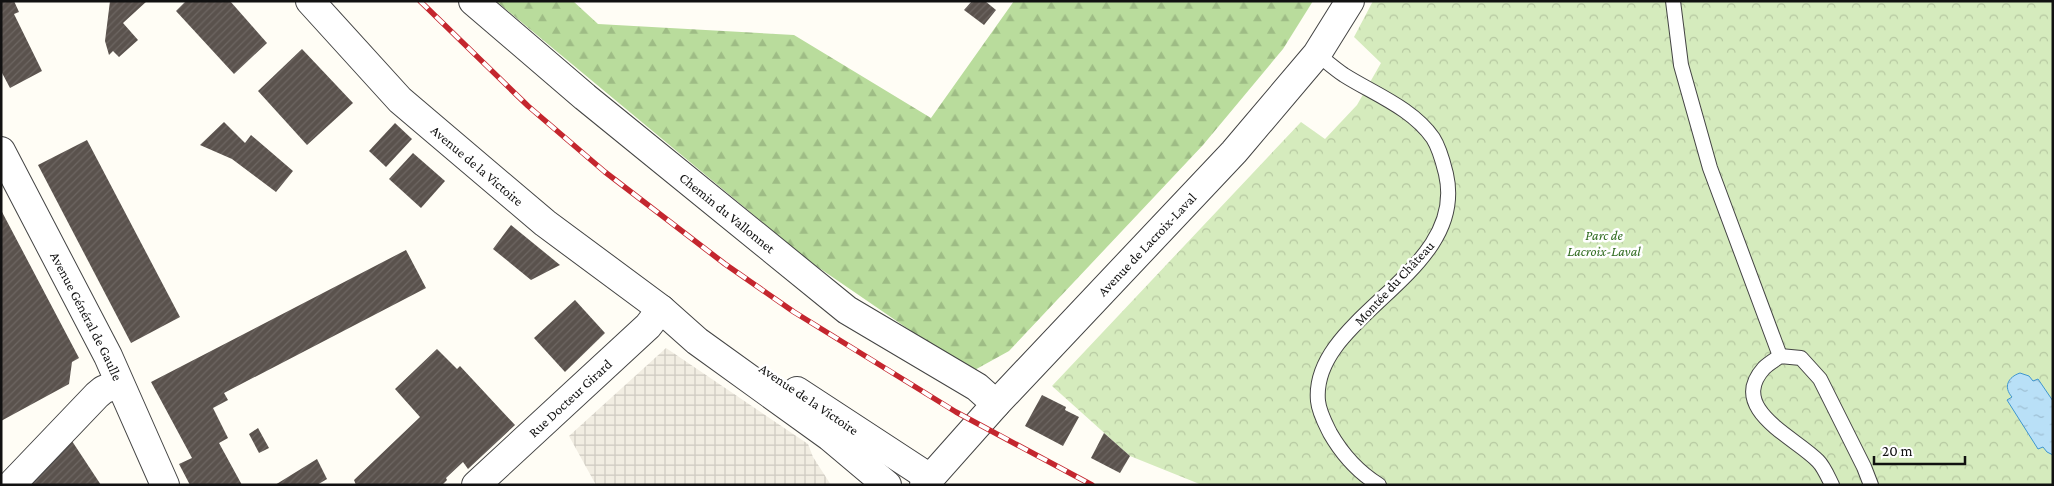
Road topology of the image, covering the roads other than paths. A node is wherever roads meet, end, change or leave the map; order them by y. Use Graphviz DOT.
graph roads {
  1 [pos="310,1"];
  2 [pos="473,1"];
  3 [pos="1350,1"];
  4 [pos="1673,1"];
  5 [pos="1317,54"];
  6 [pos="1,151"];
  7 [pos="661,309"];
  8 [pos="1780,356"];
  9 [pos="119,383"];
  10 [pos="996,404"];
  11 [pos="927,481"];
  12 [pos="11,485"];
  13 [pos="165,485"];
  14 [pos="476,485"];
  15 [pos="887,485"];
  16 [pos="1379,485"];
  17 [pos="1832,485"];
  18 [pos="1872,485"];
  1 -- 7 [label="street, Avenue de la Victoire"];
  2 -- 10 [label="street, Chemin du Vallonnet"];
  3 -- 5 [label="street, Avenue de Lacroix-Laval"];
  4 -- 8 [label="lane"];
  5 -- 10 [label="street, Avenue de Lacroix-Laval"];
  5 -- 16 [label="lane, Montée du Château"];
  6 -- 9 [label="street, Avenue Général de Gaulle"];
  7 -- 11 [label="street, Avenue de la Victoire"];
  7 -- 14 [label="street, Rue Docteur Girard"];
  7 -- 15 [label="street, Avenue de la Victoire"];
  8 -- 17 [label="lane"];
  8 -- 18 [label="lane"];
  9 -- 12 [label="street"];
  9 -- 13 [label="street, Avenue Général de Gaulle"];
  10 -- 11 [label="street, Avenue de Lacroix-Laval"];
}
